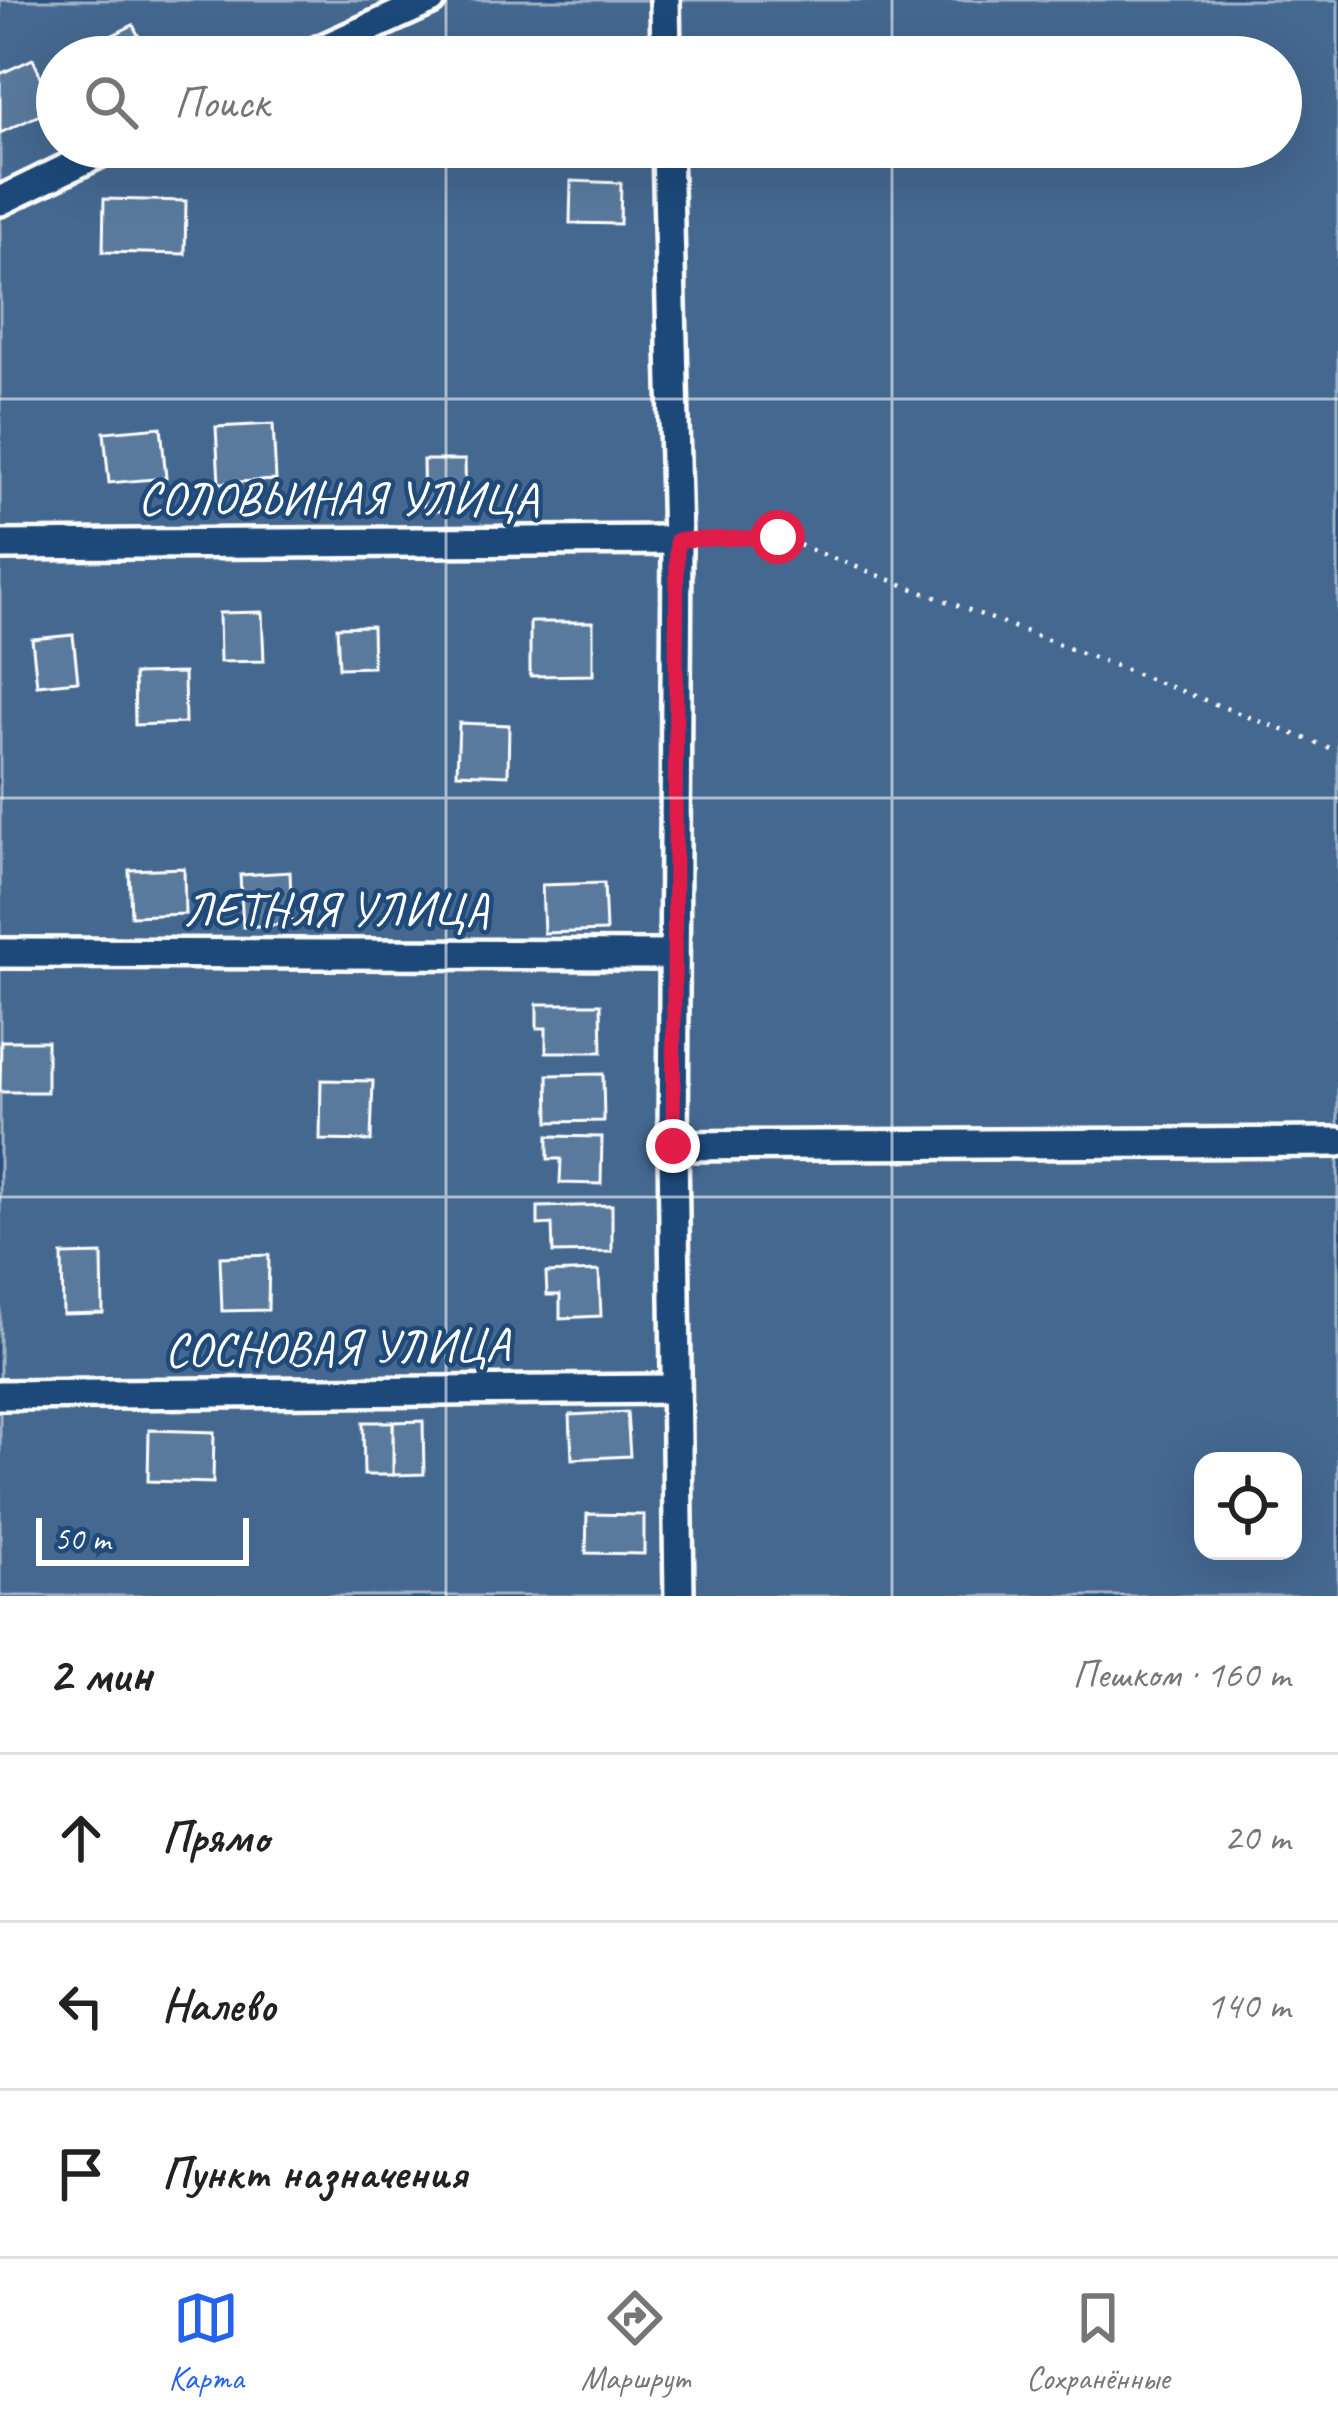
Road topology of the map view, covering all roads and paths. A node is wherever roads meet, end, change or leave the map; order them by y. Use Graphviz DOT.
graph roads {
  1 [pos="431,0"];
  2 [pos="665,0"];
  3 [pos="351,36"];
  4 [pos="666,36"];
  5 [pos="68,168"];
  6 [pos="668,168"];
  7 [pos="0,201"];
  8 [pos="677,540"];
  9 [pos="0,545"];
  10 [pos="1338,751"];
  11 [pos="0,953"];
  12 [pos="671,955"];
  13 [pos="1338,1142"];
  14 [pos="673,1146"];
  15 [pos="675,1389"];
  16 [pos="0,1395"];
  17 [pos="679,1596"];
  1 -- 3 [label="street"];
  2 -- 4 [label="street"];
  5 -- 7 [label="street"];
  6 -- 8 [label="street"];
  8 -- 9 [label="street, СОЛОВЬИНАЯ УЛИЦА"];
  8 -- 10 [label="path"];
  8 -- 12 [label="street"];
  11 -- 12 [label="street, ЛЕТНЯЯ УЛИЦА"];
  12 -- 14 [label="street"];
  13 -- 14 [label="street"];
  14 -- 15 [label="street"];
  15 -- 16 [label="street, СОСНОВАЯ УЛИЦА"];
  15 -- 17 [label="street"];
}
